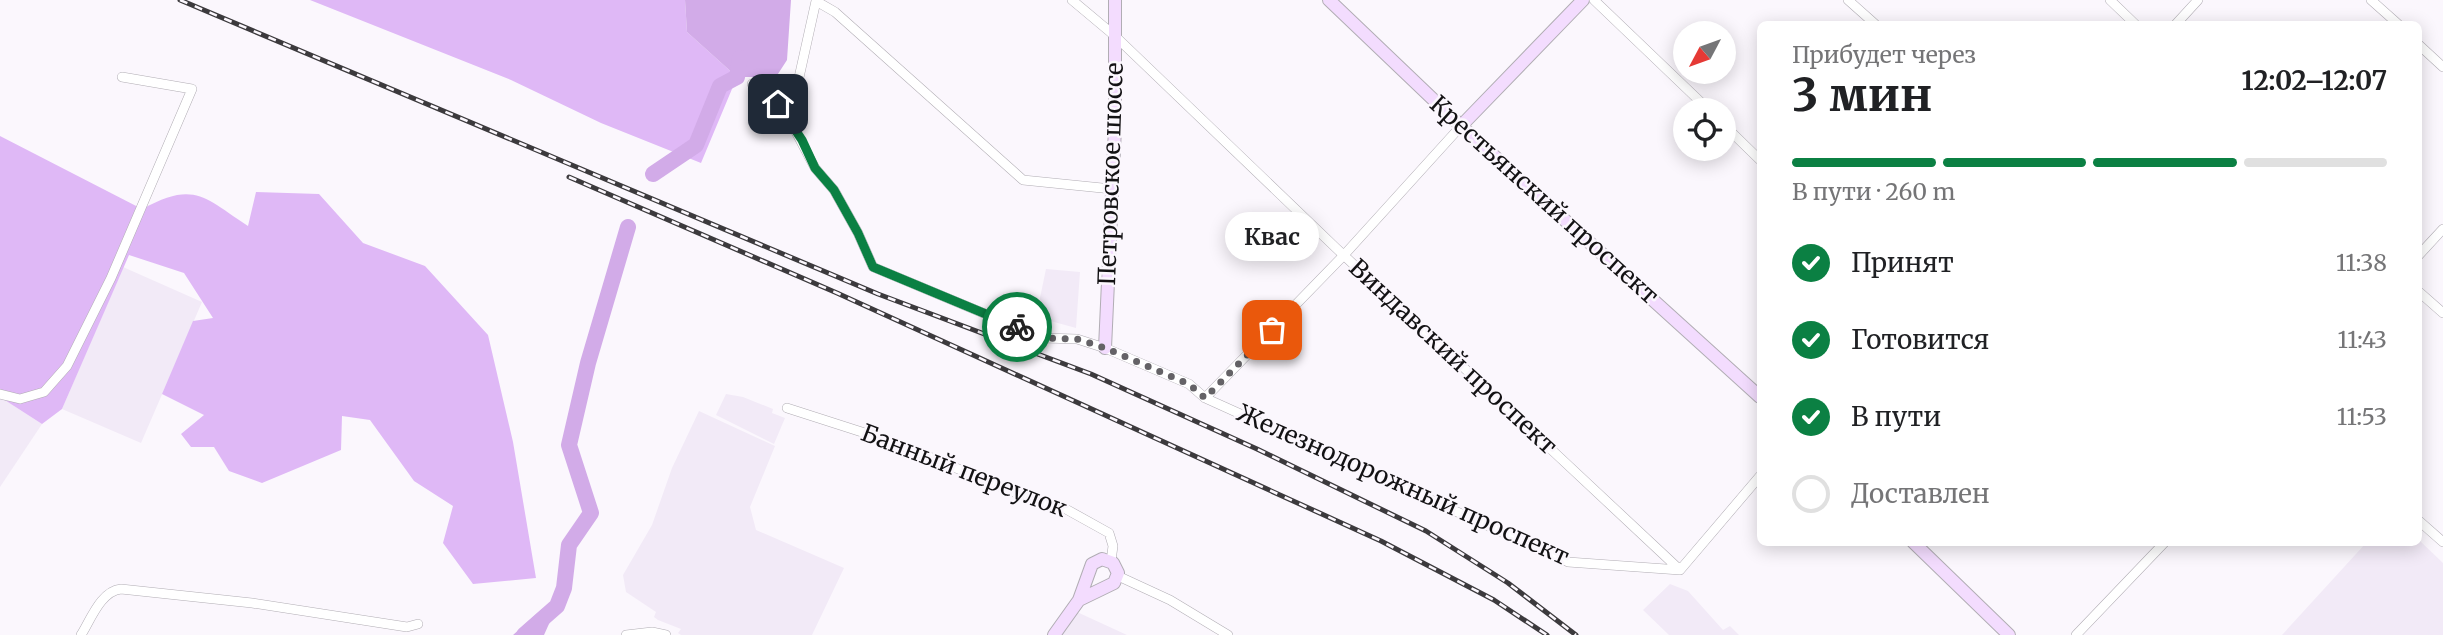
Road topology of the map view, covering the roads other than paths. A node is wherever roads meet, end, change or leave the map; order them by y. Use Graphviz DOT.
graph roads {
  1 [pos="1072,0"];
  2 [pos="1115,0"];
  3 [pos="1329,0"];
  4 [pos="1583,0"];
  5 [pos="1594,0"];
  6 [pos="1848,0"];
  7 [pos="2110,0"];
  8 [pos="2198,0"];
  9 [pos="2371,0"];
  10 [pos="816,1"];
  11 [pos="1872,21"];
  12 [pos="2132,21"];
  13 [pos="2179,21"];
  14 [pos="2395,21"];
  15 [pos="1115,36"];
  16 [pos="2422,48"];
  17 [pos="2443,67"];
  18 [pos="122,78"];
  19 [pos="752,85"];
  20 [pos="1696,98"];
  21 [pos="778,104"];
  22 [pos="1461,126"];
  23 [pos="1736,137"];
  24 [pos="1757,157"];
  25 [pos="1112,189"];
  26 [pos="2443,229"];
  27 [pos="2422,252"];
  28 [pos="1344,255"];
  29 [pos="2422,295"];
  30 [pos="2443,313"];
  31 [pos="1105,348"];
  32 [pos="0,394"];
  33 [pos="1757,394"];
  34 [pos="1205,398"];
  35 [pos="787,408"];
  36 [pos="1757,480"];
  37 [pos="2422,524"];
  38 [pos="2443,542"];
  39 [pos="1917,546"];
  40 [pos="2161,546"];
  41 [pos="1111,561"];
  42 [pos="1680,570"];
  43 [pos="1089,573"];
  44 [pos="1118,576"];
  45 [pos="1103,588"];
  46 [pos="1079,600"];
  47 [pos="418,624"];
  48 [pos="81,635"];
  49 [pos="626,635"];
  50 [pos="666,635"];
  51 [pos="1054,635"];
  52 [pos="1228,635"];
  53 [pos="2009,635"];
  54 [pos="2076,635"];
  1 -- 15 [label="street, Виндавский проспект"];
  2 -- 15 [label="street, Петровское шоссе"];
  3 -- 22 [label="street, Крестьянский проспект"];
  4 -- 22 [label="street"];
  5 -- 20 [label="street"];
  6 -- 11 [label="street"];
  7 -- 12 [label="street"];
  8 -- 13 [label="street"];
  9 -- 14 [label="street"];
  10 -- 21 [label="street"];
  10 -- 25 [label="street"];
  15 -- 25 [label="street, Петровское шоссе"];
  15 -- 28 [label="street, Виндавский проспект"];
  16 -- 17 [label="street"];
  18 -- 32 [label="street"];
  19 -- 21 [label="street, Железнодорожный проспект"];
  21 -- 31 [label="street, Железнодорожный проспект"];
  22 -- 28 [label="street"];
  22 -- 33 [label="street, Крестьянский проспект"];
  23 -- 24 [label="street"];
  25 -- 31 [label="street, Петровское шоссе"];
  26 -- 27 [label="street"];
  28 -- 34 [label="street"];
  28 -- 42 [label="street, Виндавский проспект"];
  29 -- 30 [label="street"];
  31 -- 34 [label="street, Железнодорожный проспект"];
  34 -- 42 [label="street, Железнодорожный проспект"];
  35 -- 41 [label="street, Банный переулок"];
  36 -- 42 [label="street"];
  37 -- 38 [label="street"];
  39 -- 53 [label="street"];
  40 -- 54 [label="street"];
  41 -- 43 [label="street"];
  41 -- 44 [label="street"];
  43 -- 45 [label="street"];
  43 -- 46 [label="street"];
  44 -- 45 [label="street"];
  44 -- 52 [label="street"];
  45 -- 46 [label="street"];
  46 -- 51 [label="street"];
  47 -- 48 [label="street"];
  49 -- 50 [label="street"];
}
